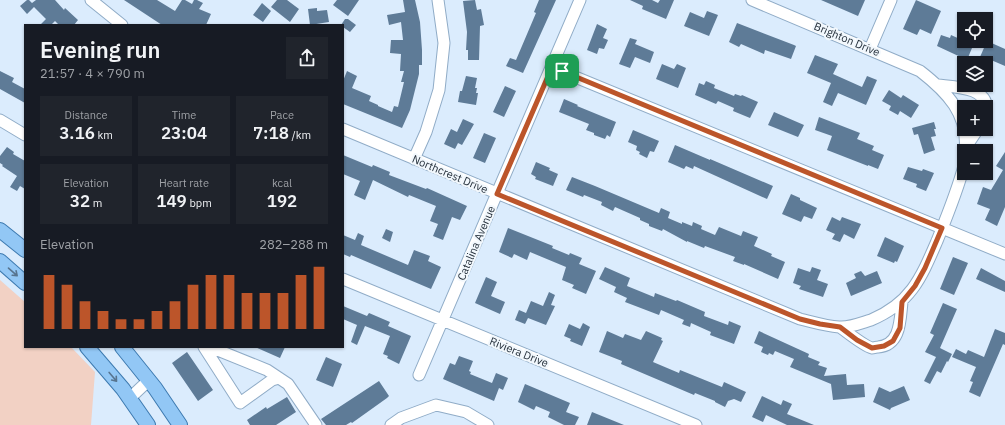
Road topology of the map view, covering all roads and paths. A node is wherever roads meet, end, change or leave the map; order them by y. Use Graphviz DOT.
graph roads {
  1 [pos="91,0"];
  2 [pos="438,0"];
  3 [pos="580,0"];
  4 [pos="752,0"];
  5 [pos="891,0"];
  6 [pos="121,24"];
  7 [pos="870,49"];
  8 [pos="552,67"];
  9 [pos="938,85"];
  10 [pos="983,100"];
  11 [pos="0,120"];
  12 [pos="344,130"];
  13 [pos="24,134"];
  14 [pos="965,144"];
  15 [pos="414,159"];
  16 [pos="960,180"];
  17 [pos="497,194"];
  18 [pos="942,228"];
  19 [pos="0,230"];
  20 [pos="24,249"];
  21 [pos="1005,254"];
  22 [pos="0,261"];
  23 [pos="344,279"];
  24 [pos="24,282"];
  25 [pos="902,302"];
  26 [pos="443,320"];
  27 [pos="840,327"];
  28 [pos="89,348"];
  29 [pos="123,348"];
  30 [pos="205,348"];
  31 [pos="212,348"];
  32 [pos="419,375"];
  33 [pos="279,378"];
  34 [pos="149,380"];
  35 [pos="130,398"];
  36 [pos="148,425"];
  37 [pos="180,425"];
  38 [pos="316,425"];
  39 [pos="392,425"];
  40 [pos="488,425"];
  41 [pos="696,425"];
  1 -- 6 [label="street"];
  2 -- 15 [label="street"];
  3 -- 8 [label="street, Catalina Avenue"];
  4 -- 7 [label="street, Brighton Drive"];
  5 -- 7 [label="street"];
  7 -- 9 [label="street, Brighton Drive"];
  8 -- 17 [label="street, Catalina Avenue"];
  8 -- 18 [label="street"];
  9 -- 10 [label="street"];
  9 -- 14 [label="street, Brighton Drive"];
  11 -- 13 [label="street"];
  12 -- 15 [label="street, Northcrest Drive"];
  15 -- 17 [label="street, Northcrest Drive"];
  16 -- 18 [label="street"];
  17 -- 26 [label="street, Catalina Avenue"];
  17 -- 27 [label="street, Northcrest Drive"];
  18 -- 21 [label="street"];
  18 -- 25 [label="street, Northcrest Drive"];
  19 -- 20 [label="main road"];
  22 -- 24 [label="main road, one-way"];
  23 -- 26 [label="street, Riviera Drive"];
  25 -- 27 [label="street, Northcrest Drive"];
  25 -- 27 [label="street"];
  26 -- 32 [label="street, Catalina Avenue"];
  26 -- 41 [label="street, Riviera Drive"];
  28 -- 35 [label="main road, one-way"];
  29 -- 34 [label="main road"];
  30 -- 33 [label="street"];
  31 -- 33 [label="street"];
  33 -- 38 [label="street"];
  34 -- 35 [label="street"];
  34 -- 37 [label="main road"];
  35 -- 36 [label="main road"];
  39 -- 40 [label="street"];
}
